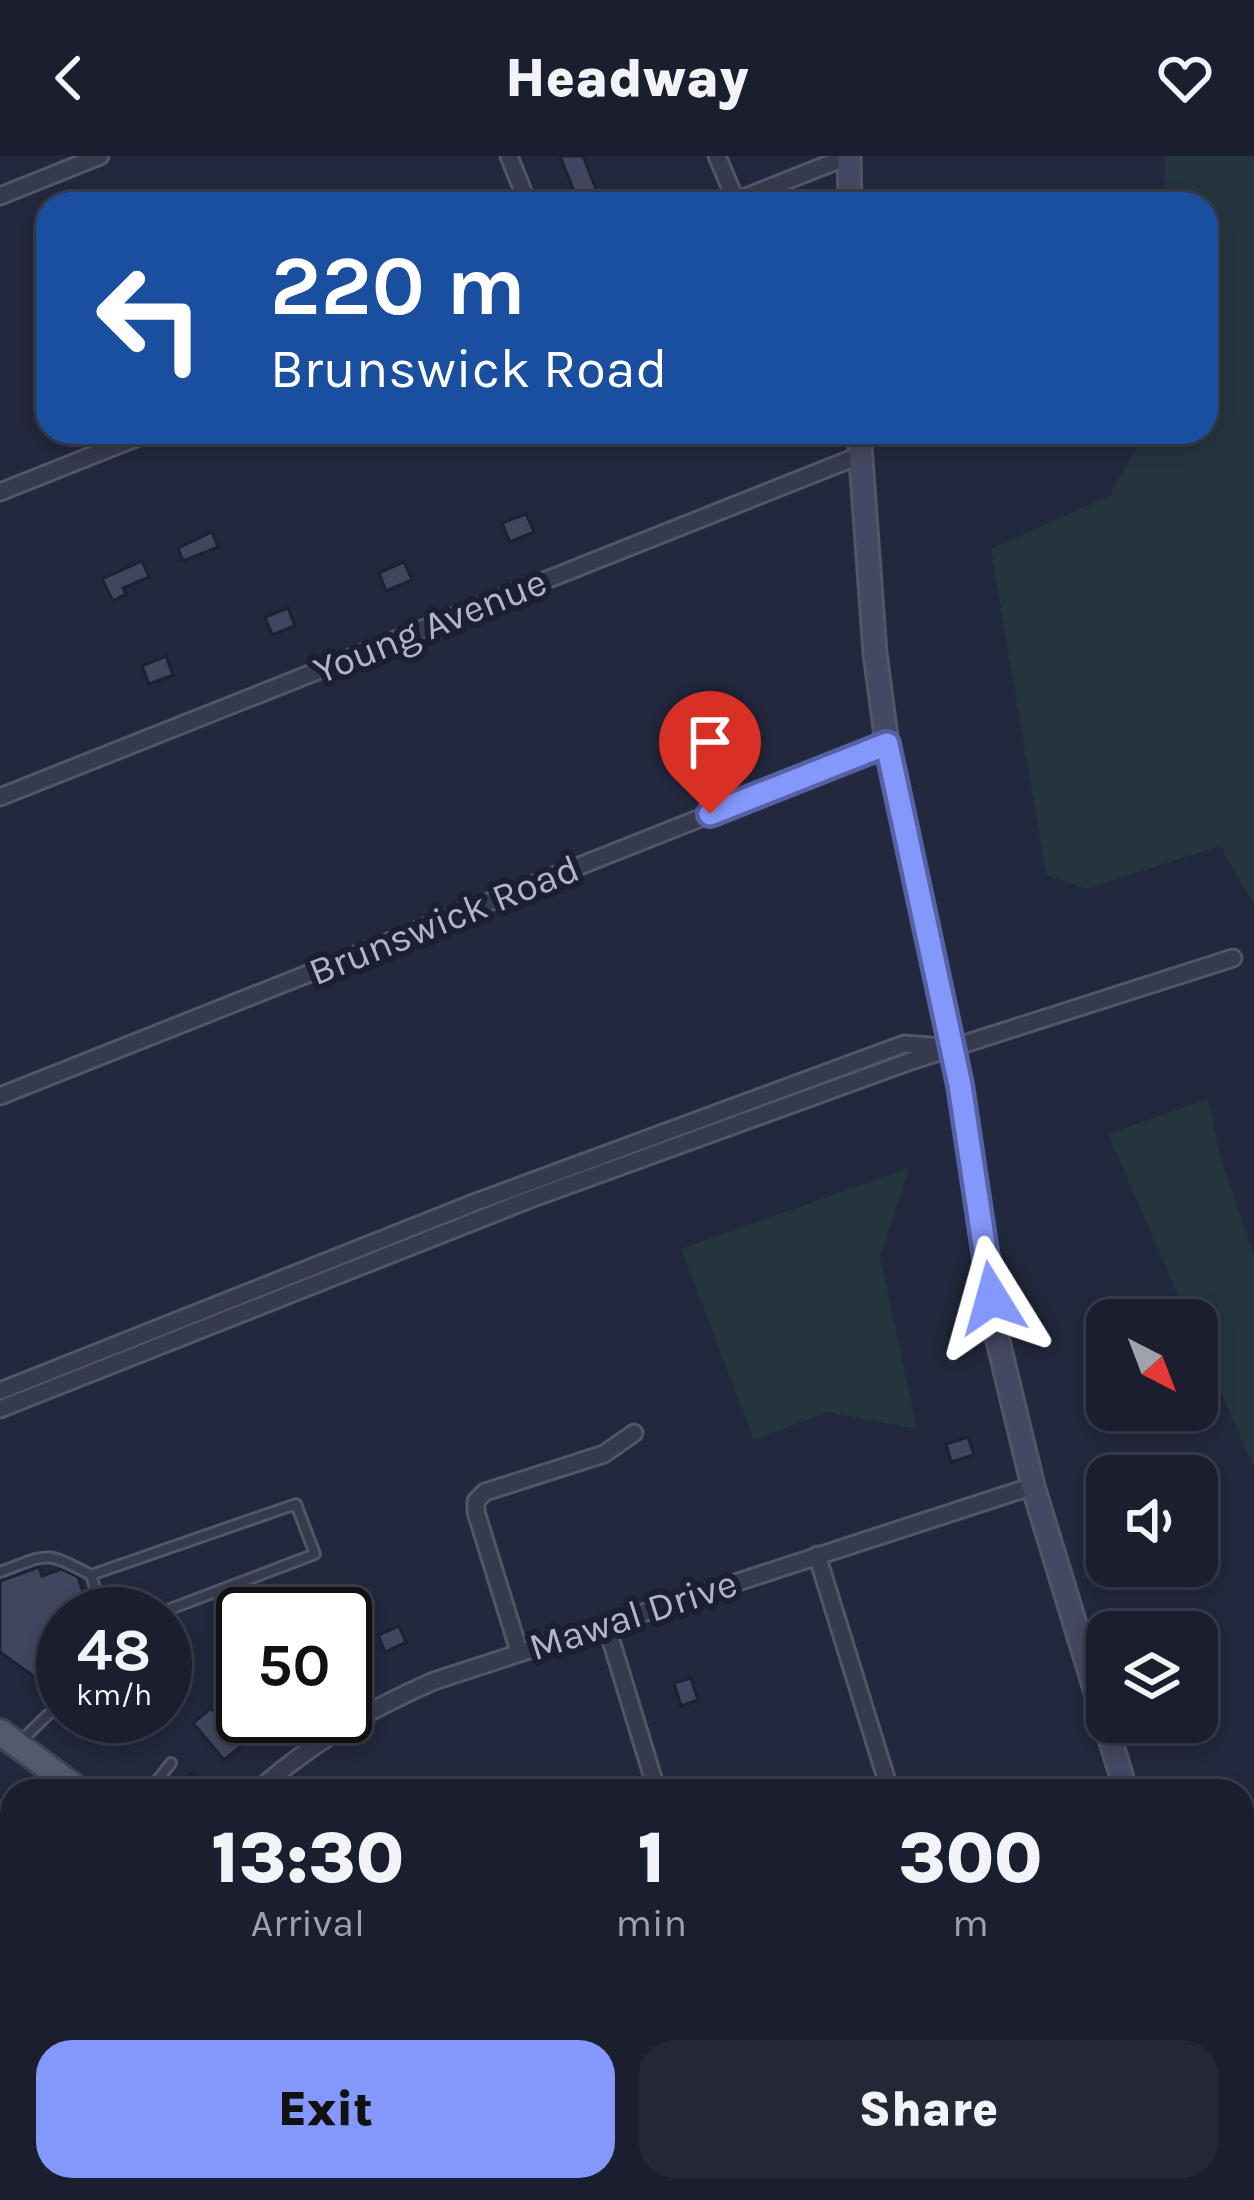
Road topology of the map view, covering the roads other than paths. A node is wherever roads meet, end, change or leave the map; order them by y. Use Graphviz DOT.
graph roads {
  1 [pos="100,156"];
  2 [pos="509,156"];
  3 [pos="717,156"];
  4 [pos="849,156"];
  5 [pos="523,192"];
  6 [pos="729,192"];
  7 [pos="757,192"];
  8 [pos="850,192"];
  9 [pos="0,196"];
  10 [pos="121,444"];
  11 [pos="860,444"];
  12 [pos="861,455"];
  13 [pos="0,492"];
  14 [pos="887,744"];
  15 [pos="0,797"];
  16 [pos="1233,958"];
  17 [pos="951,1048"];
  18 [pos="0,1096"];
  19 [pos="123,1350"];
  20 [pos="0,1391"];
  21 [pos="0,1409"];
  22 [pos="634,1432"];
  23 [pos="1033,1486"];
  24 [pos="817,1555"];
  25 [pos="0,1571"];
  26 [pos="91,1575"];
  27 [pos="95,1587"];
  28 [pos="192,1601"];
  29 [pos="605,1624"];
  30 [pos="519,1651"];
  31 [pos="36,1719"];
  32 [pos="9,1738"];
  33 [pos="171,1763"];
  34 [pos="64,1779"];
  35 [pos="158,1779"];
  36 [pos="272,1779"];
  37 [pos="653,1779"];
  38 [pos="886,1779"];
  39 [pos="1122,1779"];
  1 -- 9 [label="street"];
  2 -- 5 [label="street"];
  3 -- 6 [label="street"];
  4 -- 7 [label="street"];
  4 -- 8 [label="main road"];
  10 -- 13 [label="street"];
  11 -- 12 [label="main road"];
  12 -- 14 [label="main road"];
  12 -- 15 [label="street, Young Avenue"];
  14 -- 17 [label="main road"];
  14 -- 18 [label="street, Brunswick Road"];
  16 -- 17 [label="street"];
  17 -- 19 [label="street"];
  17 -- 23 [label="main road"];
  19 -- 20 [label="street"];
  19 -- 21 [label="street"];
  22 -- 30 [label="street"];
  23 -- 24 [label="street, Mawal Drive"];
  23 -- 39 [label="main road"];
  24 -- 29 [label="street, Mawal Drive"];
  24 -- 38 [label="street"];
  25 -- 26 [label="lane"];
  26 -- 27 [label="lane"];
  26 -- 28 [label="lane"];
  29 -- 30 [label="street, Mawal Drive"];
  29 -- 37 [label="street"];
  30 -- 36 [label="street, Mawal Drive"];
  31 -- 32 [label="lane"];
  32 -- 34 [label="main road"];
  33 -- 35 [label="lane"];
}
